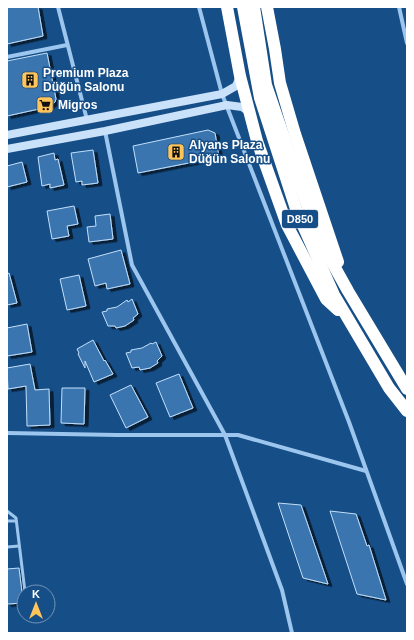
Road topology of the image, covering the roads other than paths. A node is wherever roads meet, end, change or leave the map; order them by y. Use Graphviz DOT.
graph roads {
  1 [pos="58,7"];
  2 [pos="199,7"];
  3 [pos="227,7"];
  4 [pos="243,7"];
  5 [pos="254,7"];
  6 [pos="267,7"];
  7 [pos="399,7"];
  8 [pos="407,43"];
  9 [pos="68,45"];
  10 [pos="7,57"];
  11 [pos="240,76"];
  12 [pos="222,94"];
  13 [pos="227,105"];
  14 [pos="249,112"];
  15 [pos="87,120"];
  16 [pos="104,130"];
  17 [pos="7,135"];
  18 [pos="7,149"];
  19 [pos="344,281"];
  20 [pos="349,321"];
  21 [pos="407,389"];
  22 [pos="407,411"];
  23 [pos="7,433"];
  24 [pos="225,435"];
  25 [pos="366,471"];
  26 [pos="7,511"];
  27 [pos="7,521"];
  28 [pos="16,521"];
  29 [pos="19,546"];
  30 [pos="7,547"];
  31 [pos="24,584"];
  32 [pos="407,584"];
  33 [pos="292,633"];
  1 -- 9 [label="street"];
  2 -- 12 [label="street"];
  3 -- 11 [label="highway"];
  4 -- 20 [label="highway, D850"];
  5 -- 19 [label="highway, D850"];
  6 -- 19 [label="highway"];
  7 -- 8 [label="street"];
  9 -- 10 [label="street"];
  9 -- 15 [label="street"];
  11 -- 12 [label="street"];
  11 -- 14 [label="highway"];
  12 -- 13 [label="street"];
  12 -- 15 [label="street"];
  13 -- 14 [label="street"];
  13 -- 16 [label="street"];
  13 -- 25 [label="street"];
  14 -- 20 [label="highway"];
  15 -- 17 [label="street"];
  16 -- 18 [label="street"];
  16 -- 24 [label="street"];
  19 -- 21 [label="highway, D850"];
  20 -- 22 [label="highway, D850"];
  23 -- 24 [label="street"];
  24 -- 25 [label="street"];
  24 -- 33 [label="street"];
  25 -- 32 [label="street"];
  26 -- 28 [label="lane"];
  27 -- 28 [label="lane"];
  28 -- 29 [label="lane"];
  29 -- 30 [label="lane"];
  29 -- 31 [label="lane"];
}
